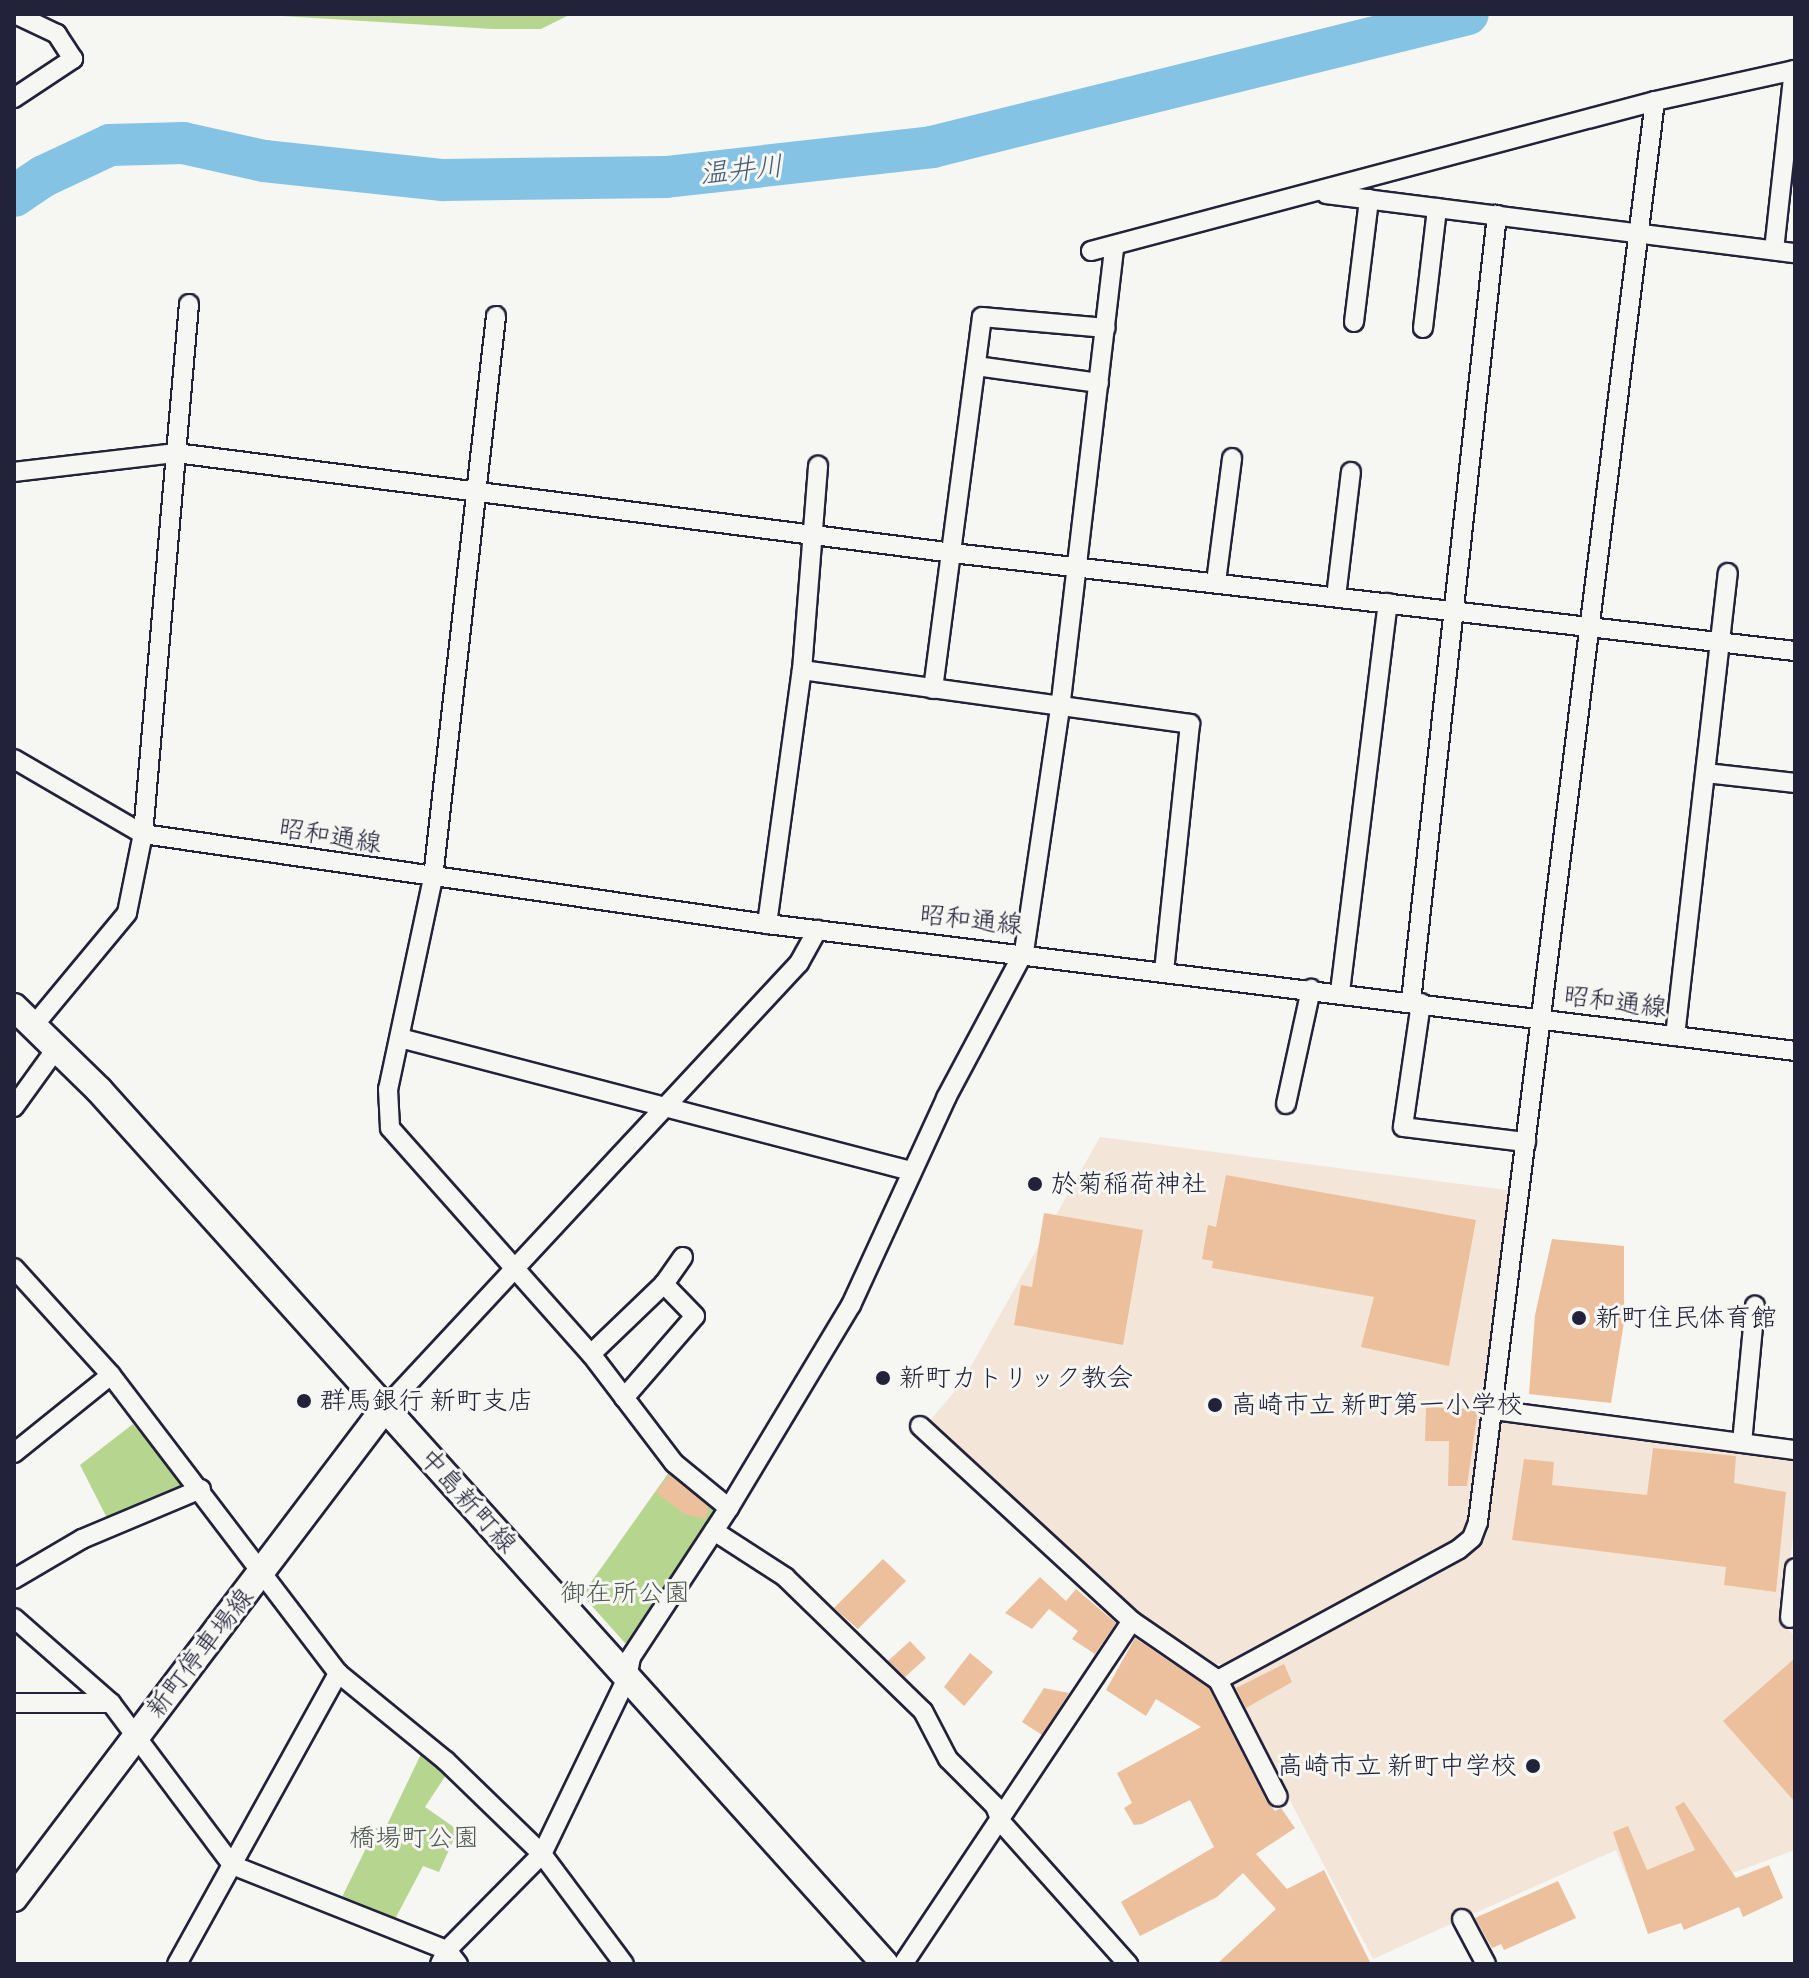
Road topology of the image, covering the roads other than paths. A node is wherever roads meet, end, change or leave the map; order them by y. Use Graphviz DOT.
graph roads {
  1 [pos="15,14"];
  2 [pos="1795,70"];
  3 [pos="14,98"];
  4 [pos="1655,101"];
  5 [pos="1315,193"];
  6 [pos="1369,199"];
  7 [pos="1437,208"];
  8 [pos="1497,215"];
  9 [pos="1635,232"];
  10 [pos="1114,249"];
  11 [pos="1774,250"];
  12 [pos="1091,251"];
  13 [pos="1795,253"];
  14 [pos="189,304"];
  15 [pos="496,316"];
  16 [pos="1354,322"];
  17 [pos="1106,328"];
  18 [pos="1423,328"];
  19 [pos="976,366"];
  20 [pos="1099,383"];
  21 [pos="176,453"];
  22 [pos="1232,458"];
  23 [pos="818,466"];
  24 [pos="14,472"];
  25 [pos="1351,472"];
  26 [pos="475,490"];
  27 [pos="816,532"];
  28 [pos="953,553"];
  29 [pos="1076,564"];
  30 [pos="1728,573"];
  31 [pos="1216,582"];
  32 [pos="1336,597"];
  33 [pos="1388,603"];
  34 [pos="1453,611"];
  35 [pos="1587,625"];
  36 [pos="1722,642"];
  37 [pos="1795,651"];
  38 [pos="802,670"];
  39 [pos="933,689"];
  40 [pos="1060,709"];
  41 [pos="14,759"];
  42 [pos="1706,773"];
  43 [pos="1795,783"];
  44 [pos="143,834"];
  45 [pos="433,878"];
  46 [pos="767,924"];
  47 [pos="817,930"];
  48 [pos="1024,952"];
  49 [pos="1164,971"];
  50 [pos="1311,989"];
  51 [pos="1340,992"];
  52 [pos="1416,1002"];
  53 [pos="14,1007"];
  54 [pos="1540,1019"];
  55 [pos="35,1024"];
  56 [pos="1675,1036"];
  57 [pos="400,1038"];
  58 [pos="58,1046"];
  59 [pos="1795,1051"];
  60 [pos="665,1104"];
  61 [pos="1286,1104"];
  62 [pos="14,1107"];
  63 [pos="1526,1142"];
  64 [pos="911,1171"];
  65 [pos="683,1257"];
  66 [pos="14,1268"];
  67 [pos="512,1268"];
  68 [pos="664,1284"];
  69 [pos="1755,1306"];
  70 [pos="591,1354"];
  71 [pos="111,1375"];
  72 [pos="624,1398"];
  73 [pos="385,1408"];
  74 [pos="1494,1410"];
  75 [pos="920,1426"];
  76 [pos="1742,1443"];
  77 [pos="1795,1450"];
  78 [pos="14,1453"];
  79 [pos="201,1489"];
  80 [pos="729,1508"];
  81 [pos="714,1531"];
  82 [pos="1795,1568"];
  83 [pos="263,1570"];
  84 [pos="14,1579"];
  85 [pos="14,1618"];
  86 [pos="1790,1618"];
  87 [pos="1132,1621"];
  88 [pos="338,1673"];
  89 [pos="627,1678"];
  90 [pos="1218,1680"];
  91 [pos="14,1703"];
  92 [pos="111,1703"];
  93 [pos="134,1738"];
  94 [pos="1278,1797"];
  95 [pos="1001,1822"];
  96 [pos="542,1854"];
  97 [pos="232,1865"];
  98 [pos="14,1898"];
  99 [pos="1462,1919"];
  100 [pos="448,1959"];
  101 [pos="184,1960"];
  102 [pos="624,1964"];
  103 [pos="885,1964"];
  104 [pos="903,1964"];
  105 [pos="1128,1964"];
  106 [pos="1486,1964"];
  1 -- 3 [label="street"];
  2 -- 4 [label="street"];
  2 -- 11 [label="street"];
  4 -- 5 [label="street"];
  4 -- 9 [label="street"];
  5 -- 6 [label="street"];
  5 -- 10 [label="street"];
  6 -- 7 [label="street"];
  6 -- 16 [label="street"];
  7 -- 8 [label="street"];
  7 -- 18 [label="street"];
  8 -- 9 [label="street"];
  8 -- 34 [label="street"];
  9 -- 11 [label="street"];
  9 -- 35 [label="street"];
  10 -- 12 [label="street"];
  10 -- 17 [label="street"];
  11 -- 13 [label="street"];
  14 -- 21 [label="street"];
  15 -- 26 [label="street"];
  17 -- 19 [label="street"];
  17 -- 20 [label="street"];
  19 -- 20 [label="street"];
  19 -- 28 [label="street"];
  20 -- 29 [label="street"];
  21 -- 24 [label="street"];
  21 -- 26 [label="street"];
  21 -- 44 [label="street"];
  22 -- 31 [label="street"];
  23 -- 27 [label="street"];
  25 -- 32 [label="street"];
  26 -- 27 [label="street"];
  26 -- 45 [label="street"];
  27 -- 28 [label="street"];
  27 -- 38 [label="street"];
  28 -- 29 [label="street"];
  28 -- 39 [label="street"];
  29 -- 31 [label="street"];
  29 -- 40 [label="street"];
  30 -- 36 [label="street"];
  31 -- 32 [label="street"];
  32 -- 33 [label="street"];
  33 -- 34 [label="street"];
  33 -- 51 [label="street"];
  34 -- 35 [label="street"];
  34 -- 52 [label="street"];
  35 -- 36 [label="street"];
  35 -- 54 [label="street"];
  36 -- 37 [label="street"];
  36 -- 42 [label="street"];
  38 -- 39 [label="street"];
  38 -- 46 [label="street"];
  39 -- 40 [label="street"];
  40 -- 48 [label="street"];
  40 -- 49 [label="street"];
  41 -- 44 [label="street"];
  42 -- 43 [label="street"];
  42 -- 56 [label="street"];
  44 -- 45 [label="street, 昭和通線"];
  44 -- 55 [label="street"];
  45 -- 46 [label="street, 昭和通線"];
  45 -- 57 [label="street"];
  46 -- 47 [label="street, 昭和通線"];
  47 -- 48 [label="street, 昭和通線"];
  47 -- 60 [label="street"];
  48 -- 49 [label="street, 昭和通線"];
  48 -- 64 [label="street"];
  49 -- 50 [label="street, 昭和通線"];
  50 -- 51 [label="street, 昭和通線"];
  50 -- 61 [label="street"];
  51 -- 52 [label="street, 昭和通線"];
  52 -- 54 [label="street, 昭和通線"];
  52 -- 63 [label="street"];
  53 -- 55 [label="main road, 中島新町線"];
  54 -- 56 [label="street, 昭和通線"];
  54 -- 63 [label="street"];
  55 -- 58 [label="main road, 中島新町線"];
  56 -- 59 [label="street, 昭和通線"];
  57 -- 60 [label="street"];
  57 -- 67 [label="street"];
  58 -- 62 [label="street"];
  58 -- 73 [label="main road, 中島新町線"];
  60 -- 64 [label="street"];
  60 -- 67 [label="street"];
  63 -- 74 [label="street"];
  64 -- 80 [label="street"];
  65 -- 68 [label="street"];
  66 -- 71 [label="street"];
  67 -- 70 [label="street"];
  67 -- 73 [label="street"];
  68 -- 70 [label="street"];
  68 -- 72 [label="street"];
  69 -- 76 [label="street"];
  70 -- 72 [label="street"];
  71 -- 78 [label="street"];
  71 -- 79 [label="street"];
  72 -- 80 [label="street"];
  73 -- 83 [label="main road, 新町停車場線"];
  73 -- 89 [label="main road, 中島新町線"];
  74 -- 76 [label="street"];
  74 -- 90 [label="street"];
  75 -- 87 [label="street"];
  76 -- 77 [label="street"];
  79 -- 83 [label="street"];
  79 -- 84 [label="street"];
  80 -- 81 [label="street"];
  81 -- 89 [label="street"];
  81 -- 95 [label="street"];
  82 -- 86 [label="street"];
  83 -- 88 [label="street"];
  83 -- 93 [label="main road, 新町停車場線"];
  85 -- 92 [label="street"];
  87 -- 90 [label="street"];
  87 -- 95 [label="street"];
  88 -- 96 [label="street"];
  88 -- 97 [label="street"];
  89 -- 96 [label="street"];
  89 -- 103 [label="main road, 中島新町線"];
  90 -- 94 [label="street"];
  91 -- 92 [label="street"];
  92 -- 93 [label="street"];
  93 -- 97 [label="street"];
  93 -- 98 [label="main road, 新町停車場線"];
  95 -- 104 [label="street"];
  95 -- 105 [label="street"];
  96 -- 100 [label="street"];
  96 -- 102 [label="street"];
  97 -- 100 [label="street"];
  97 -- 101 [label="street"];
  99 -- 106 [label="street"];
}
